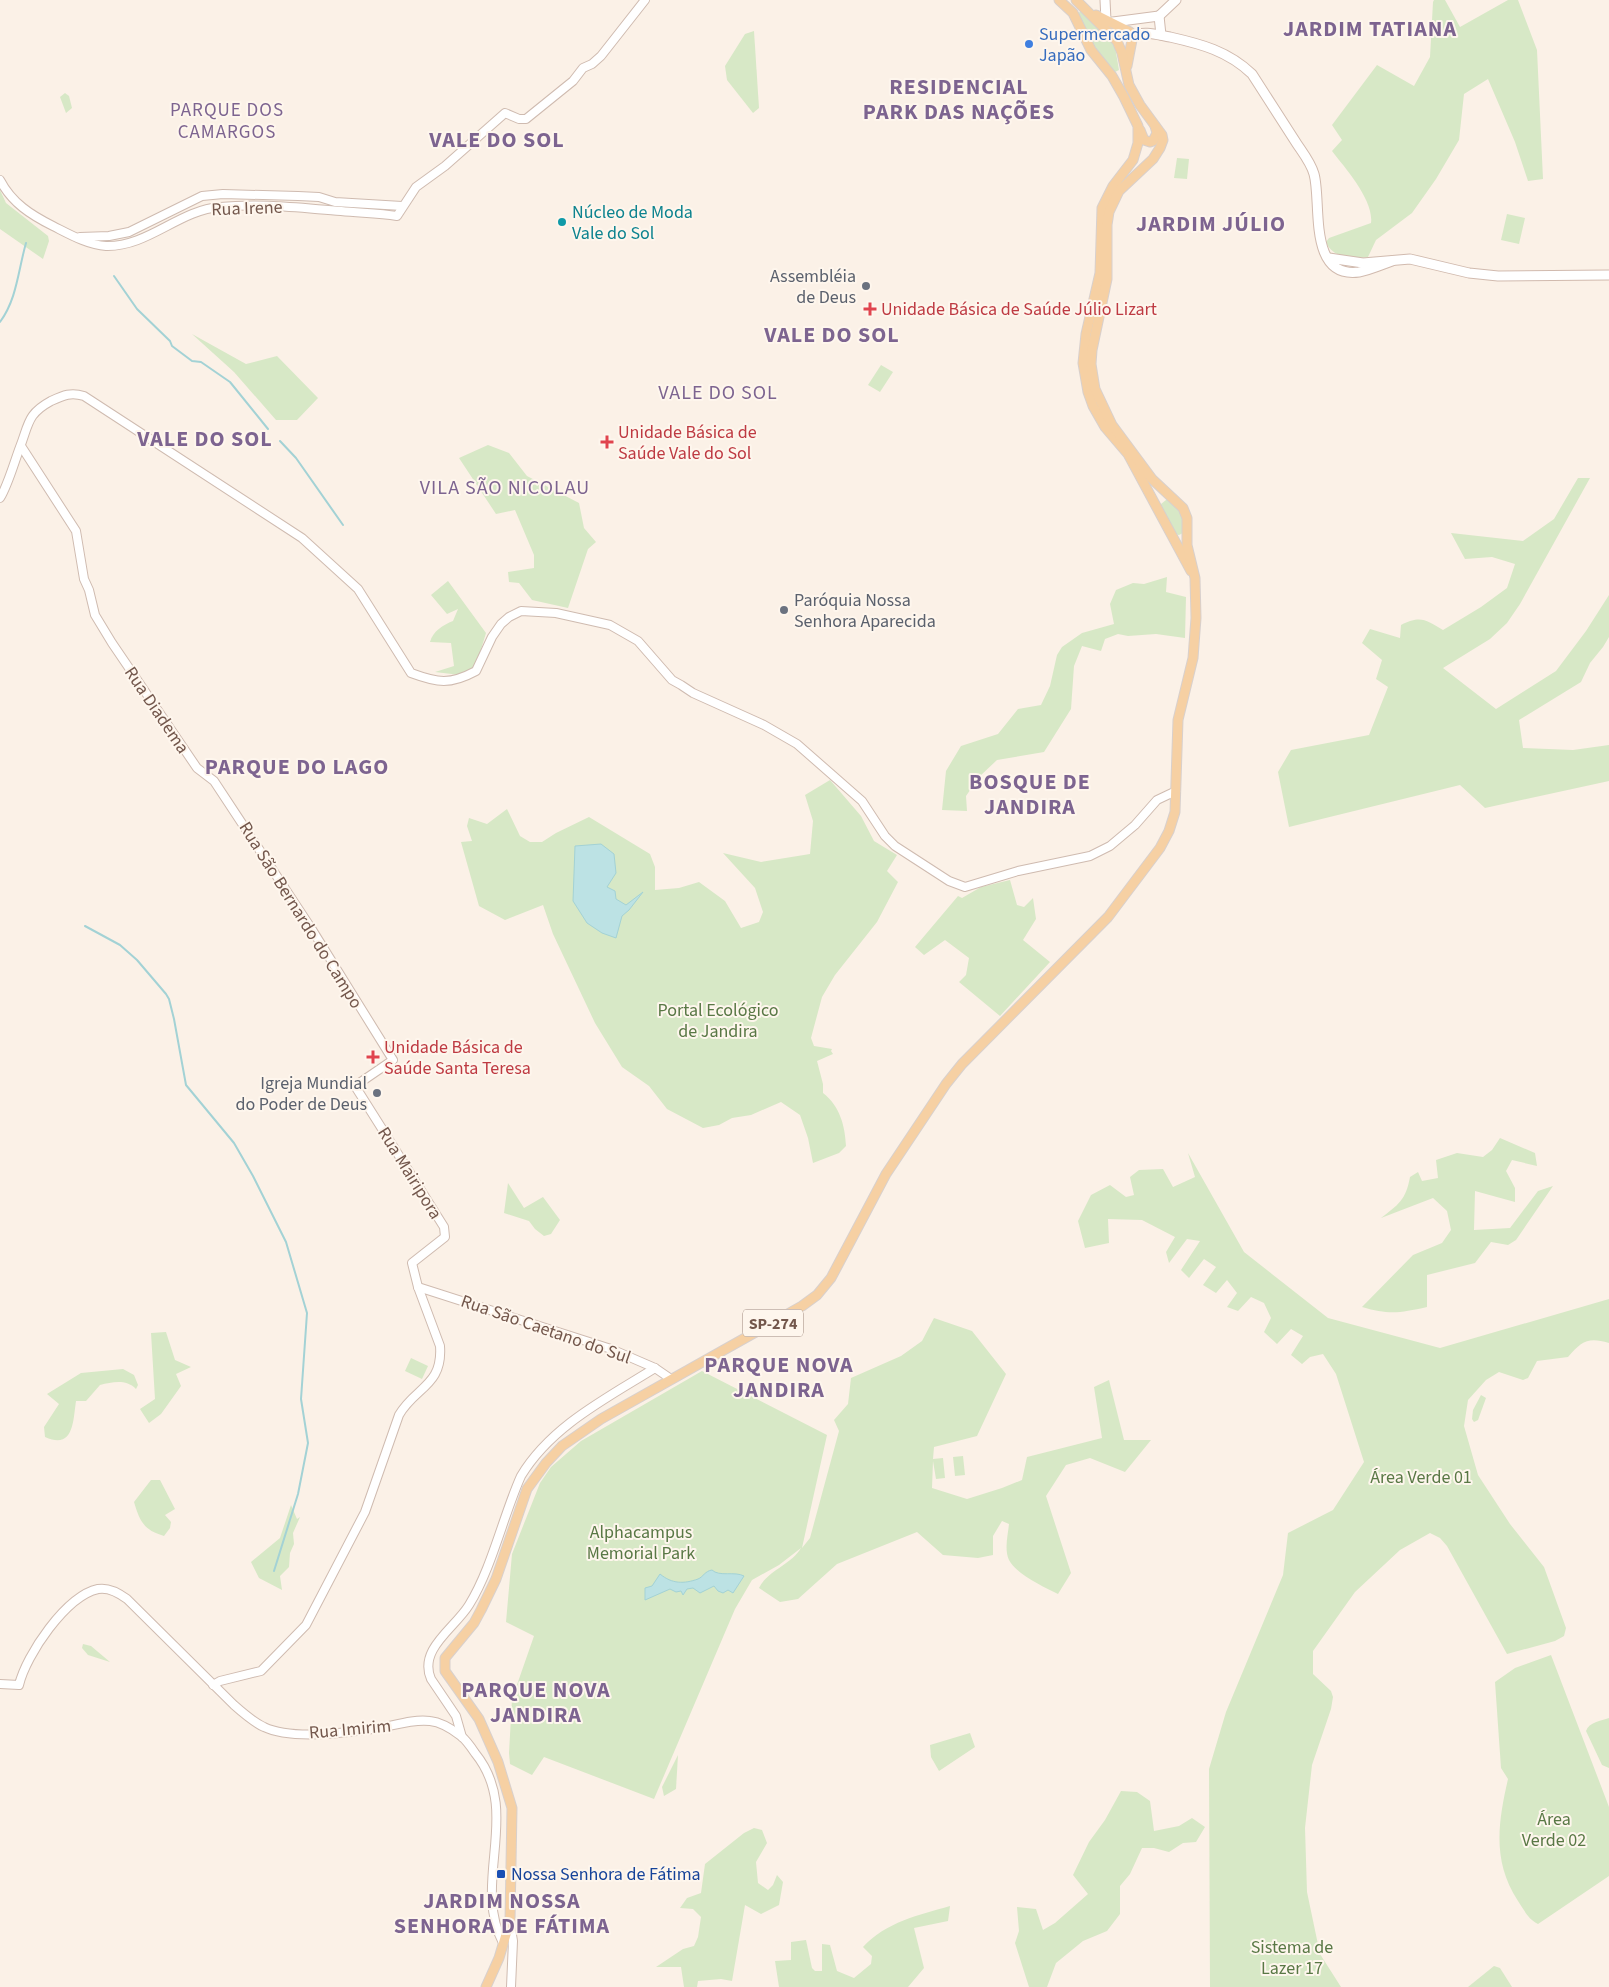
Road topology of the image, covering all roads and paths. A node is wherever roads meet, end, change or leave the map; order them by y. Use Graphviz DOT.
graph roads {
  1 [pos="645,0"];
  2 [pos="1059,0"];
  3 [pos="1076,0"];
  4 [pos="1105,0"];
  5 [pos="1176,0"];
  6 [pos="1089,11"];
  7 [pos="1159,16"];
  8 [pos="1110,21"];
  9 [pos="1161,35"];
  10 [pos="1132,36"];
  11 [pos="1126,72"];
  12 [pos="1155,124"];
  13 [pos="1138,126"];
  14 [pos="0,180"];
  15 [pos="279,196"];
  16 [pos="298,196"];
  17 [pos="280,206"];
  18 [pos="402,206"];
  19 [pos="297,207"];
  20 [pos="147,224"];
  21 [pos="129,232"];
  22 [pos="150,234"];
  23 [pos="76,237"];
  24 [pos="134,242"];
  25 [pos="1609,275"];
  26 [pos="21,446"];
  27 [pos="1171,495"];
  28 [pos="0,498"];
  29 [pos="1156,506"];
  30 [pos="1188,528"];
  31 [pos="1171,536"];
  32 [pos="1195,578"];
  33 [pos="205,775"];
  34 [pos="1176,791"];
  35 [pos="355,1086"];
  36 [pos="418,1287"];
  37 [pos="655,1368"];
  38 [pos="671,1379"];
  39 [pos="0,1684"];
  40 [pos="214,1685"];
  41 [pos="462,1737"];
  42 [pos="510,1921"];
  43 [pos="503,1943"];
  44 [pos="486,1987"];
  45 [pos="511,1987"];
  1 -- 18 [label="street"];
  2 -- 13 [label="main road"];
  3 -- 6 [label="main road"];
  4 -- 8 [label="main road"];
  5 -- 7 [label="main road"];
  6 -- 8 [label="main road"];
  6 -- 11 [label="main road"];
  7 -- 8 [label="main road"];
  7 -- 9 [label="main road"];
  8 -- 10 [label="main road"];
  9 -- 10 [label="main road"];
  9 -- 25 [label="main road"];
  10 -- 11 [label="main road"];
  11 -- 12 [label="main road"];
  12 -- 13 [label="main road"];
  12 -- 27 [label="main road"];
  13 -- 29 [label="main road"];
  14 -- 23 [label="street, Rua Irene"];
  15 -- 16 [label="street"];
  15 -- 17 [label="street"];
  15 -- 20 [label="street, Rua Irene"];
  16 -- 18 [label="street"];
  16 -- 19 [label="street"];
  17 -- 19 [label="street, Rua Irene"];
  17 -- 22 [label="street, Rua Irene"];
  18 -- 19 [label="street, Rua Irene"];
  20 -- 21 [label="street, Rua Irene"];
  20 -- 22 [label="street"];
  21 -- 23 [label="street, Rua Irene"];
  21 -- 24 [label="street"];
  22 -- 24 [label="street, Rua Irene"];
  23 -- 24 [label="street, Rua Irene"];
  26 -- 28 [label="street"];
  26 -- 33 [label="street, Rua Diadema"];
  26 -- 34 [label="street"];
  27 -- 29 [label="main road"];
  27 -- 30 [label="main road"];
  29 -- 31 [label="main road"];
  30 -- 31 [label="main road"];
  30 -- 32 [label="main road"];
  31 -- 32 [label="main road"];
  32 -- 34 [label="main road, SP-274"];
  33 -- 35 [label="street, Rua São Bernardo do Campo"];
  34 -- 38 [label="main road, SP-274"];
  35 -- 36 [label="street, Rua Mairipora"];
  36 -- 37 [label="street, Rua São Caetano do Sul"];
  36 -- 40 [label="street"];
  37 -- 38 [label="street, Rua São Caetano do Sul"];
  37 -- 41 [label="street"];
  38 -- 42 [label="main road, SP-274"];
  39 -- 40 [label="street, Rua Imirim"];
  40 -- 41 [label="street, Rua Imirim"];
  41 -- 43 [label="street, Rua Imirim"];
  42 -- 43 [label="main road, SP-274"];
  42 -- 45 [label="street"];
  43 -- 44 [label="main road, SP-274"];
}
